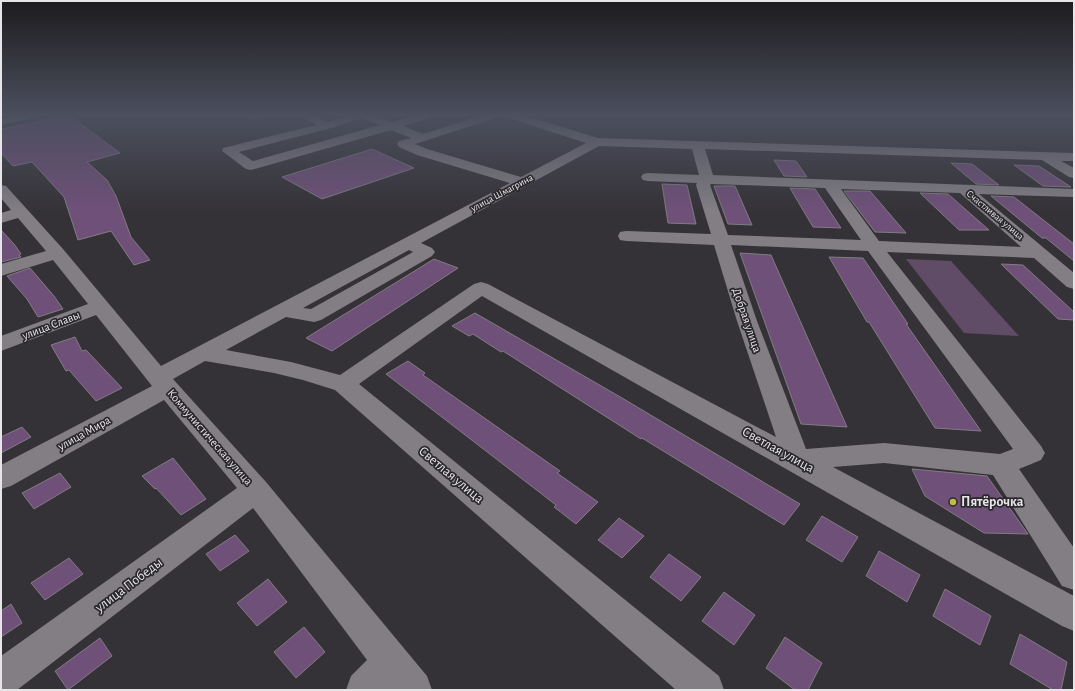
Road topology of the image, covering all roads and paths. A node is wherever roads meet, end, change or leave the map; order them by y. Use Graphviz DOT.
graph roads {
  1 [pos="243,147"];
  2 [pos="317,147"];
  3 [pos="411,147"];
  4 [pos="587,147"];
  5 [pos="698,147"];
  6 [pos="750,147"];
  7 [pos="1074,157"];
  8 [pos="920,158"];
  9 [pos="1051,160"];
  10 [pos="1074,174"];
  11 [pos="648,177"];
  12 [pos="707,179"];
  13 [pos="523,182"];
  14 [pos="830,184"];
  15 [pos="1,189"];
  16 [pos="964,189"];
  17 [pos="1074,193"];
  18 [pos="11,215"];
  19 [pos="626,236"];
  20 [pos="721,240"];
  21 [pos="874,247"];
  22 [pos="57,253"];
  23 [pos="1040,253"];
  24 [pos="1,270"];
  25 [pos="1074,283"];
  26 [pos="100,306"];
  27 [pos="1,344"];
  28 [pos="202,354"];
  29 [pos="162,382"];
  30 [pos="343,384"];
  31 [pos="797,460"];
  32 [pos="1001,465"];
  33 [pos="1,478"];
  34 [pos="256,490"];
  35 [pos="1074,575"];
  36 [pos="1074,614"];
  37 [pos="390,662"];
  38 [pos="1,679"];
  39 [pos="365,690"];
  40 [pos="413,690"];
  41 [pos="705,690"];
  1 -- 2 [label="street"];
  3 -- 13 [label="street"];
  4 -- 13 [label="street, улица Шмагрина"];
  5 -- 12 [label="street, Добрая улица"];
  6 -- 9 [label="street"];
  7 -- 9 [label="street"];
  8 -- 9 [label="street"];
  9 -- 10 [label="street"];
  11 -- 12 [label="street"];
  12 -- 14 [label="street"];
  12 -- 20 [label="street, Добрая улица"];
  13 -- 28 [label="street, улица Шмагрина"];
  14 -- 16 [label="street"];
  14 -- 21 [label="street"];
  15 -- 18 [label="street, Коммунистическая улица"];
  16 -- 17 [label="street, Счастливая улица"];
  16 -- 23 [label="street, Счастливая улица"];
  18 -- 22 [label="street, Коммунистическая улица"];
  19 -- 20 [label="street"];
  20 -- 21 [label="street"];
  20 -- 31 [label="street, Добрая улица"];
  21 -- 23 [label="street"];
  21 -- 32 [label="street"];
  22 -- 24 [label="street"];
  22 -- 26 [label="street, Коммунистическая улица"];
  23 -- 25 [label="street, Счастливая улица"];
  26 -- 27 [label="street, улица Славы"];
  26 -- 29 [label="street, Коммунистическая улица"];
  28 -- 29 [label="street, улица Мира"];
  28 -- 30 [label="street"];
  29 -- 33 [label="street, улица Мира"];
  29 -- 34 [label="street, Коммунистическая улица"];
  30 -- 31 [label="street, Светлая улица"];
  30 -- 41 [label="street, Светлая улица"];
  31 -- 32 [label="street"];
  31 -- 36 [label="street, Светлая улица"];
  32 -- 35 [label="street"];
  34 -- 37 [label="street, Коммунистическая улица"];
  34 -- 38 [label="street, улица Победы"];
  37 -- 39 [label="street"];
  37 -- 40 [label="street, Коммунистическая улица"];
}
